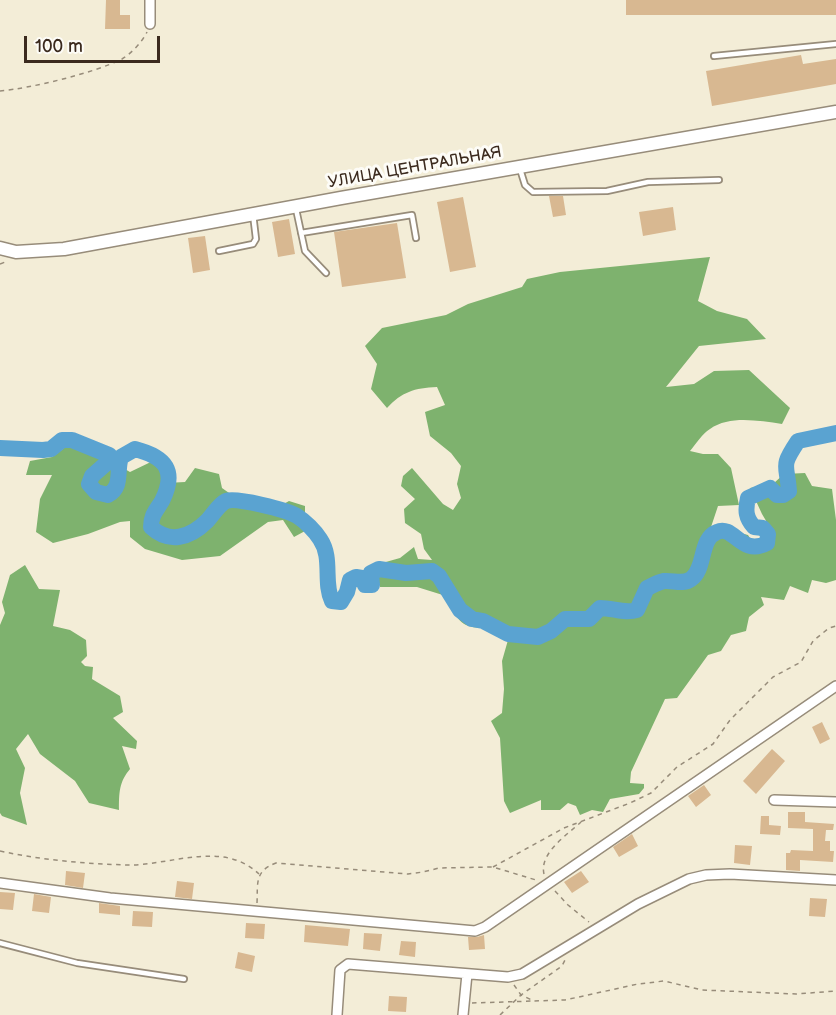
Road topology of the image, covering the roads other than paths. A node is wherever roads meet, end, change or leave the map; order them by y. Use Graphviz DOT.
graph roads {
  1 [pos="150,0"];
  2 [pos="150,24"];
  3 [pos="836,44"];
  4 [pos="714,56"];
  5 [pos="836,112"];
  6 [pos="519,167"];
  7 [pos="719,180"];
  8 [pos="296,206"];
  9 [pos="253,214"];
  10 [pos="301,233"];
  11 [pos="416,238"];
  12 [pos="0,249"];
  13 [pos="219,251"];
  14 [pos="326,273"];
  15 [pos="836,686"];
  16 [pos="774,800"];
  17 [pos="836,802"];
  18 [pos="836,880"];
  19 [pos="0,883"];
  20 [pos="0,944"];
  21 [pos="467,974"];
  22 [pos="184,979"];
  23 [pos="337,1015"];
  24 [pos="463,1015"];
  1 -- 2 [label="street"];
  3 -- 4 [label="lane"];
  5 -- 6 [label="main road, УЛИЦА ЦЕНТРАЛЬНАЯ"];
  6 -- 7 [label="lane"];
  6 -- 8 [label="main road, УЛИЦА ЦЕНТРАЛЬНАЯ"];
  8 -- 9 [label="main road, УЛИЦА ЦЕНТРАЛЬНАЯ"];
  8 -- 10 [label="lane"];
  9 -- 12 [label="main road, УЛИЦА ЦЕНТРАЛЬНАЯ"];
  9 -- 13 [label="lane"];
  10 -- 11 [label="lane"];
  10 -- 14 [label="lane"];
  15 -- 19 [label="street"];
  16 -- 17 [label="street"];
  18 -- 21 [label="street"];
  20 -- 22 [label="lane"];
  21 -- 23 [label="street"];
  21 -- 24 [label="street"];
}
